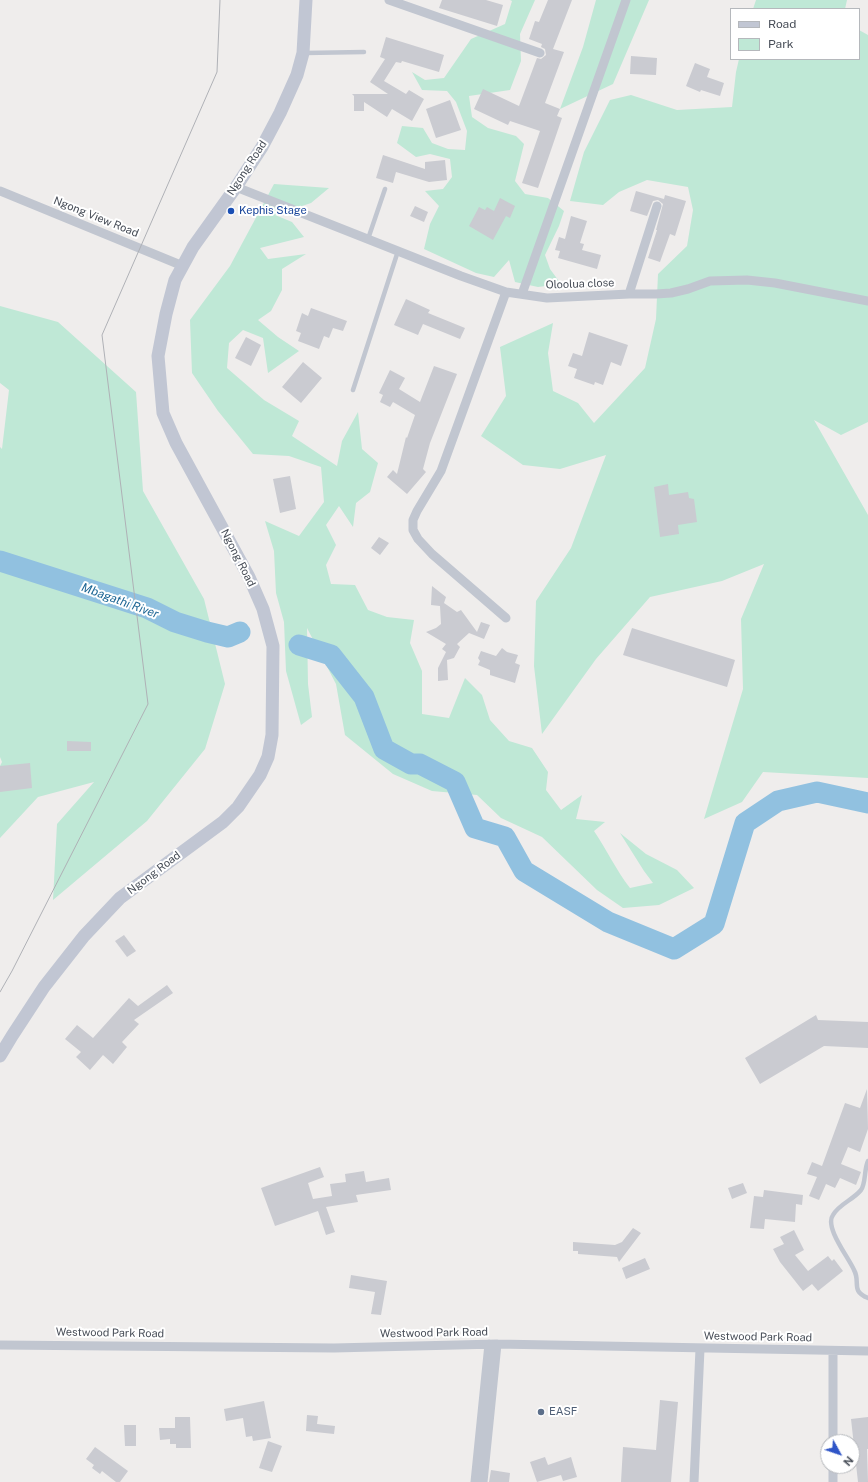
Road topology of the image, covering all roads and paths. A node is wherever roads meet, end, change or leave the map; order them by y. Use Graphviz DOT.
graph roads {
  1 [pos="306,0"];
  2 [pos="389,0"];
  3 [pos="626,0"];
  4 [pos="364,52"];
  5 [pos="303,53"];
  6 [pos="540,53"];
  7 [pos="236,187"];
  8 [pos="385,189"];
  9 [pos="0,191"];
  10 [pos="657,206"];
  11 [pos="368,239"];
  12 [pos="398,252"];
  13 [pos="183,266"];
  14 [pos="506,292"];
  15 [pos="522,294"];
  16 [pos="629,294"];
  17 [pos="868,301"];
  18 [pos="354,390"];
  19 [pos="506,618"];
  20 [pos="0,1056"];
  21 [pos="868,1160"];
  22 [pos="868,1298"];
  23 [pos="493,1344"];
  24 [pos="0,1345"];
  25 [pos="700,1349"];
  26 [pos="833,1350"];
  27 [pos="868,1351"];
  28 [pos="833,1434"];
  29 [pos="475,1482"];
  30 [pos="483,1482"];
  31 [pos="694,1482"];
  1 -- 5 [label="main road, Ngong Road"];
  2 -- 6 [label="street"];
  3 -- 15 [label="street"];
  4 -- 5 [label="lane"];
  5 -- 7 [label="main road, Ngong Road"];
  7 -- 11 [label="street, Oloolua close"];
  7 -- 13 [label="main road, Ngong Road"];
  8 -- 11 [label="lane"];
  9 -- 13 [label="street, Ngong View Road"];
  10 -- 16 [label="street"];
  11 -- 12 [label="street, Oloolua close"];
  12 -- 14 [label="street, Oloolua close"];
  12 -- 18 [label="lane"];
  13 -- 20 [label="main road, Ngong Road"];
  14 -- 15 [label="street, Oloolua close"];
  14 -- 19 [label="street"];
  15 -- 16 [label="street, Oloolua close"];
  16 -- 17 [label="street, Oloolua close"];
  21 -- 22 [label="lane"];
  23 -- 24 [label="street, Westwood Park Road"];
  23 -- 25 [label="street, Westwood Park Road"];
  23 -- 29 [label="street"];
  23 -- 30 [label="street"];
  25 -- 26 [label="street, Westwood Park Road"];
  25 -- 31 [label="street"];
  26 -- 27 [label="street, Westwood Park Road"];
  26 -- 28 [label="street"];
}
